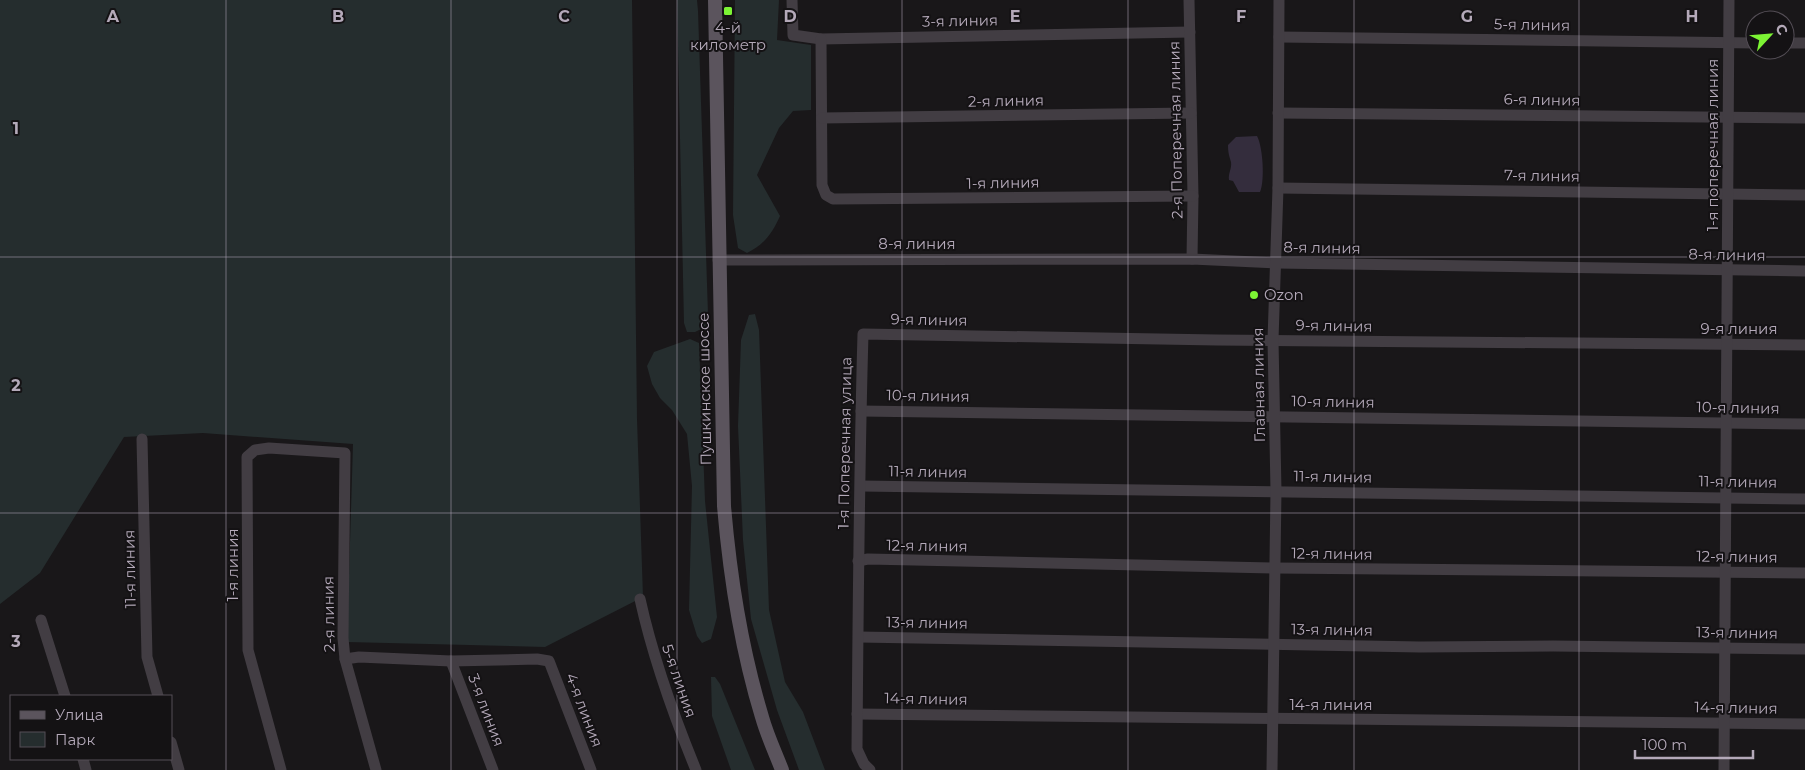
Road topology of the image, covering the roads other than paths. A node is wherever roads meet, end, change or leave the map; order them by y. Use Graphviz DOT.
graph roads {
  1 [pos="715,0"];
  2 [pos="792,0"];
  3 [pos="1189,0"];
  4 [pos="1279,0"];
  5 [pos="1729,0"];
  6 [pos="1190,32"];
  7 [pos="1279,37"];
  8 [pos="821,38"];
  9 [pos="1729,42"];
  10 [pos="1745,43"];
  11 [pos="1191,113"];
  12 [pos="1278,113"];
  13 [pos="1727,117"];
  14 [pos="822,118"];
  15 [pos="1805,118"];
  16 [pos="1278,188"];
  17 [pos="1728,194"];
  18 [pos="1805,194"];
  19 [pos="1193,196"];
  20 [pos="1192,259"];
  21 [pos="718,260"];
  22 [pos="1276,263"];
  23 [pos="1726,270"];
  24 [pos="1805,271"];
  25 [pos="863,334"];
  26 [pos="1273,340"];
  27 [pos="1727,344"];
  28 [pos="1805,345"];
  29 [pos="861,411"];
  30 [pos="1274,416"];
  31 [pos="1725,423"];
  32 [pos="1805,424"];
  33 [pos="142,439"];
  34 [pos="345,453"];
  35 [pos="861,486"];
  36 [pos="1276,491"];
  37 [pos="1726,498"];
  38 [pos="1805,499"];
  39 [pos="858,557"];
  40 [pos="1275,568"];
  41 [pos="1725,571"];
  42 [pos="1805,573"];
  43 [pos="640,599"];
  44 [pos="41,620"];
  45 [pos="859,637"];
  46 [pos="1275,644"];
  47 [pos="1724,648"];
  48 [pos="1805,649"];
  49 [pos="345,659"];
  50 [pos="451,661"];
  51 [pos="65,695"];
  52 [pos="158,695"];
  53 [pos="857,714"];
  54 [pos="1273,720"];
  55 [pos="1723,723"];
  56 [pos="1805,724"];
  57 [pos="172,746"];
  58 [pos="179,770"];
  59 [pos="281,770"];
  60 [pos="376,770"];
  61 [pos="493,770"];
  62 [pos="591,770"];
  63 [pos="696,770"];
  64 [pos="782,770"];
  65 [pos="870,770"];
  66 [pos="1272,770"];
  67 [pos="1724,770"];
  1 -- 21 [label="main road, Пушкинское шоссе"];
  2 -- 8 [label="street, 3-я линия"];
  3 -- 6 [label="street, 2-я Поперечная линия"];
  4 -- 7 [label="street, Главная линия"];
  5 -- 9 [label="street, 1-я поперечная линия"];
  6 -- 8 [label="street, 3-я линия"];
  6 -- 11 [label="street, 2-я Поперечная линия"];
  7 -- 9 [label="street, 5-я линия"];
  7 -- 12 [label="street, Главная линия"];
  8 -- 14 [label="street"];
  9 -- 10 [label="street, 5-я линия"];
  9 -- 13 [label="street, 1-я поперечная линия"];
  11 -- 14 [label="street, 2-я линия"];
  11 -- 19 [label="street, 2-я Поперечная линия"];
  12 -- 13 [label="street, 6-я линия"];
  12 -- 16 [label="street, Главная линия"];
  13 -- 15 [label="street, 6-я линия"];
  13 -- 17 [label="street, 1-я поперечная линия"];
  14 -- 19 [label="street, 1-я линия"];
  16 -- 17 [label="street, 7-я линия"];
  16 -- 22 [label="street, Главная линия"];
  17 -- 18 [label="street, 7-я линия"];
  17 -- 23 [label="street, 1-я поперечная линия"];
  19 -- 20 [label="street, 2-я Поперечная линия"];
  20 -- 21 [label="street, 8-я линия"];
  20 -- 22 [label="street, 8-я линия"];
  21 -- 64 [label="main road, Пушкинское шоссе"];
  22 -- 23 [label="street, 8-я линия"];
  22 -- 26 [label="street, Главная линия"];
  23 -- 24 [label="street, 8-я линия"];
  23 -- 27 [label="street, 1-я поперечная линия"];
  25 -- 26 [label="street, 9-я линия"];
  25 -- 29 [label="street, 1-я Поперечная улица"];
  26 -- 27 [label="street, 9-я линия"];
  26 -- 30 [label="street, Главная линия"];
  27 -- 28 [label="street, 9-я линия"];
  27 -- 31 [label="street, 1-я поперечная линия"];
  29 -- 30 [label="street, 10-я линия"];
  29 -- 35 [label="street, 1-я Поперечная улица"];
  30 -- 31 [label="street, 10-я линия"];
  30 -- 36 [label="street, Главная линия"];
  31 -- 32 [label="street, 10-я линия"];
  31 -- 37 [label="street, 1-я поперечная линия"];
  33 -- 52 [label="street, 11-я линия"];
  34 -- 49 [label="street, 2-я линия"];
  34 -- 59 [label="street, 1-я линия"];
  35 -- 36 [label="street, 11-я линия"];
  35 -- 39 [label="street, 1-я Поперечная улица"];
  36 -- 37 [label="street, 11-я линия"];
  36 -- 40 [label="street, Главная линия"];
  37 -- 38 [label="street, 11-я линия"];
  37 -- 41 [label="street, 1-я поперечная линия"];
  39 -- 40 [label="street, 12-я линия"];
  39 -- 45 [label="street, 1-я Поперечная улица"];
  40 -- 41 [label="street, 12-я линия"];
  40 -- 46 [label="street, Главная линия"];
  41 -- 42 [label="street, 12-я линия"];
  41 -- 47 [label="street, 1-я поперечная линия"];
  43 -- 63 [label="street, 5-я линия"];
  44 -- 51 [label="street"];
  45 -- 46 [label="street, 13-я линия"];
  45 -- 53 [label="street, 1-я Поперечная улица"];
  46 -- 47 [label="street, 13-я линия"];
  46 -- 54 [label="street, Главная линия"];
  47 -- 48 [label="street, 13-я линия"];
  47 -- 55 [label="street, 1-я поперечная линия"];
  49 -- 50 [label="street"];
  49 -- 60 [label="street, 2-я линия"];
  50 -- 61 [label="street, 3-я линия"];
  50 -- 62 [label="street, 4-я линия"];
  53 -- 54 [label="street, 14-я линия"];
  53 -- 65 [label="street, 1-я Поперечная улица"];
  54 -- 55 [label="street, 14-я линия"];
  54 -- 66 [label="street, Главная линия"];
  55 -- 56 [label="street, 14-я линия"];
  55 -- 67 [label="street, 1-я поперечная линия"];
  57 -- 58 [label="street"];
}
